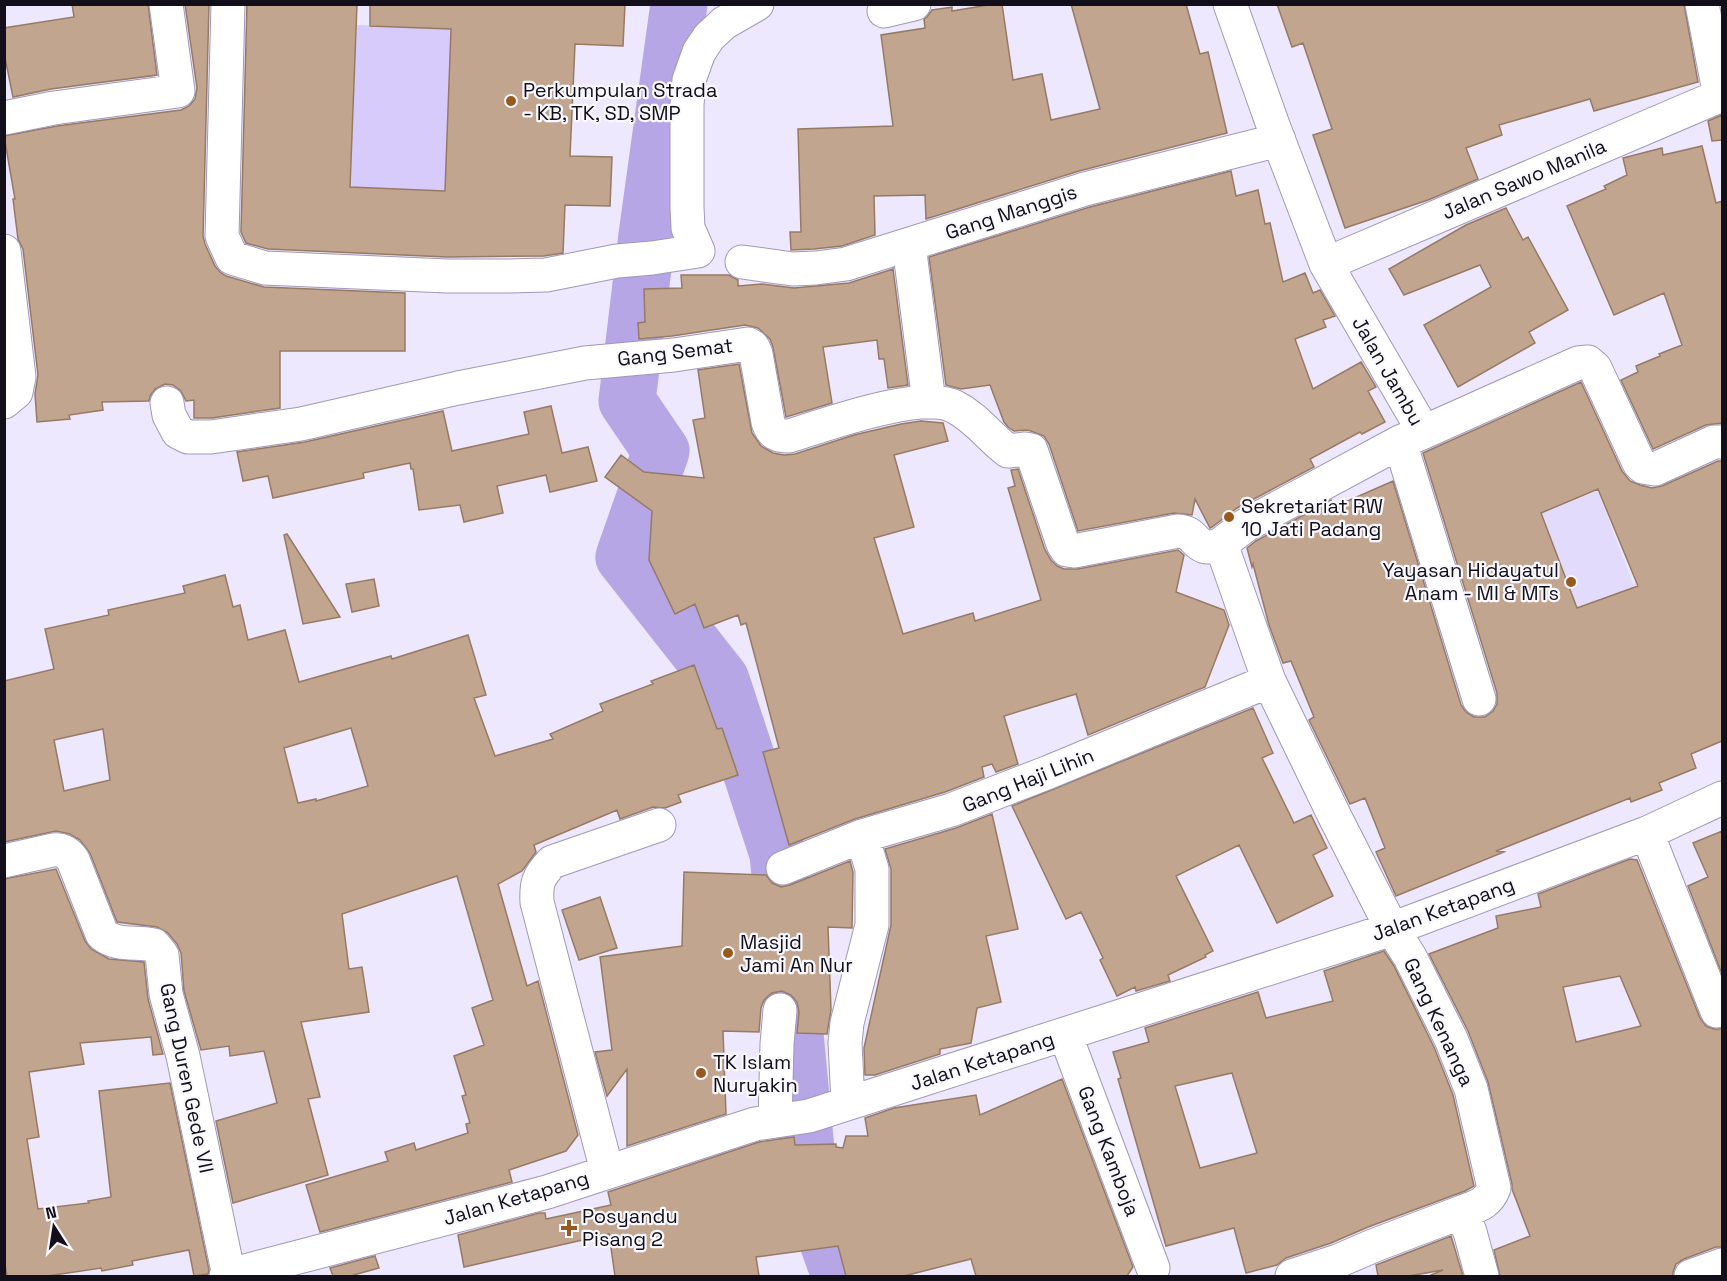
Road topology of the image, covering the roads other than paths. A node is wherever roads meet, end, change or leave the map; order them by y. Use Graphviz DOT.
graph roads {
  1 [pos="166,4"];
  2 [pos="228,4"];
  3 [pos="757,4"];
  4 [pos="1230,4"];
  5 [pos="1702,4"];
  6 [pos="1721,96"];
  7 [pos="4,118"];
  8 [pos="1279,140"];
  9 [pos="909,245"];
  10 [pos="4,250"];
  11 [pos="742,262"];
  12 [pos="1326,264"];
  13 [pos="4,402"];
  14 [pos="928,402"];
  15 [pos="167,403"];
  16 [pos="1412,437"];
  17 [pos="1722,442"];
  18 [pos="1221,544"];
  19 [pos="1269,681"];
  20 [pos="1479,699"];
  21 [pos="1722,798"];
  22 [pos="659,825"];
  23 [pos="1647,833"];
  24 [pos="862,836"];
  25 [pos="4,861"];
  26 [pos="783,868"];
  27 [pos="1392,928"];
  28 [pos="780,1010"];
  29 [pos="1717,1011"];
  30 [pos="1065,1034"];
  31 [pos="848,1103"];
  32 [pos="787,1119"];
  33 [pos="607,1171"];
  34 [pos="1462,1212"];
  35 [pos="1722,1265"];
  36 [pos="1153,1268"];
  37 [pos="228,1276"];
  38 [pos="1292,1276"];
  39 [pos="1482,1276"];
  40 [pos="1691,1276"];
  1 -- 7 [label="street"];
  2 -- 3 [label="street"];
  4 -- 8 [label="street, Jalan Jambu"];
  5 -- 6 [label="street"];
  6 -- 12 [label="street, Jalan Sawo Manila"];
  8 -- 9 [label="street, Gang Manggis"];
  8 -- 12 [label="street, Jalan Jambu"];
  9 -- 11 [label="street, Gang Manggis"];
  9 -- 14 [label="street"];
  10 -- 13 [label="street"];
  12 -- 16 [label="street, Jalan Jambu"];
  14 -- 15 [label="street, Gang Semat"];
  14 -- 18 [label="street, Gang Semat"];
  16 -- 17 [label="street"];
  16 -- 18 [label="street, Jalan Jambu"];
  16 -- 20 [label="street"];
  18 -- 19 [label="street"];
  19 -- 24 [label="street, Gang Haji Lihin"];
  19 -- 27 [label="street"];
  21 -- 23 [label="street, Jalan Ketapang"];
  22 -- 33 [label="street"];
  23 -- 27 [label="street, Jalan Ketapang"];
  23 -- 29 [label="street"];
  24 -- 26 [label="street, Gang Haji Lihin"];
  24 -- 31 [label="street"];
  25 -- 37 [label="street, Gang Duren Gede VII"];
  27 -- 30 [label="street, Jalan Ketapang"];
  27 -- 34 [label="street, Gang Kenanga"];
  28 -- 32 [label="street"];
  30 -- 31 [label="street, Jalan Ketapang"];
  30 -- 36 [label="street, Gang Kamboja"];
  31 -- 32 [label="street, Jalan Ketapang"];
  32 -- 33 [label="street, Jalan Ketapang"];
  33 -- 37 [label="street, Jalan Ketapang"];
  34 -- 38 [label="street, Gang Kenanga"];
  34 -- 39 [label="street"];
  35 -- 40 [label="street"];
}
